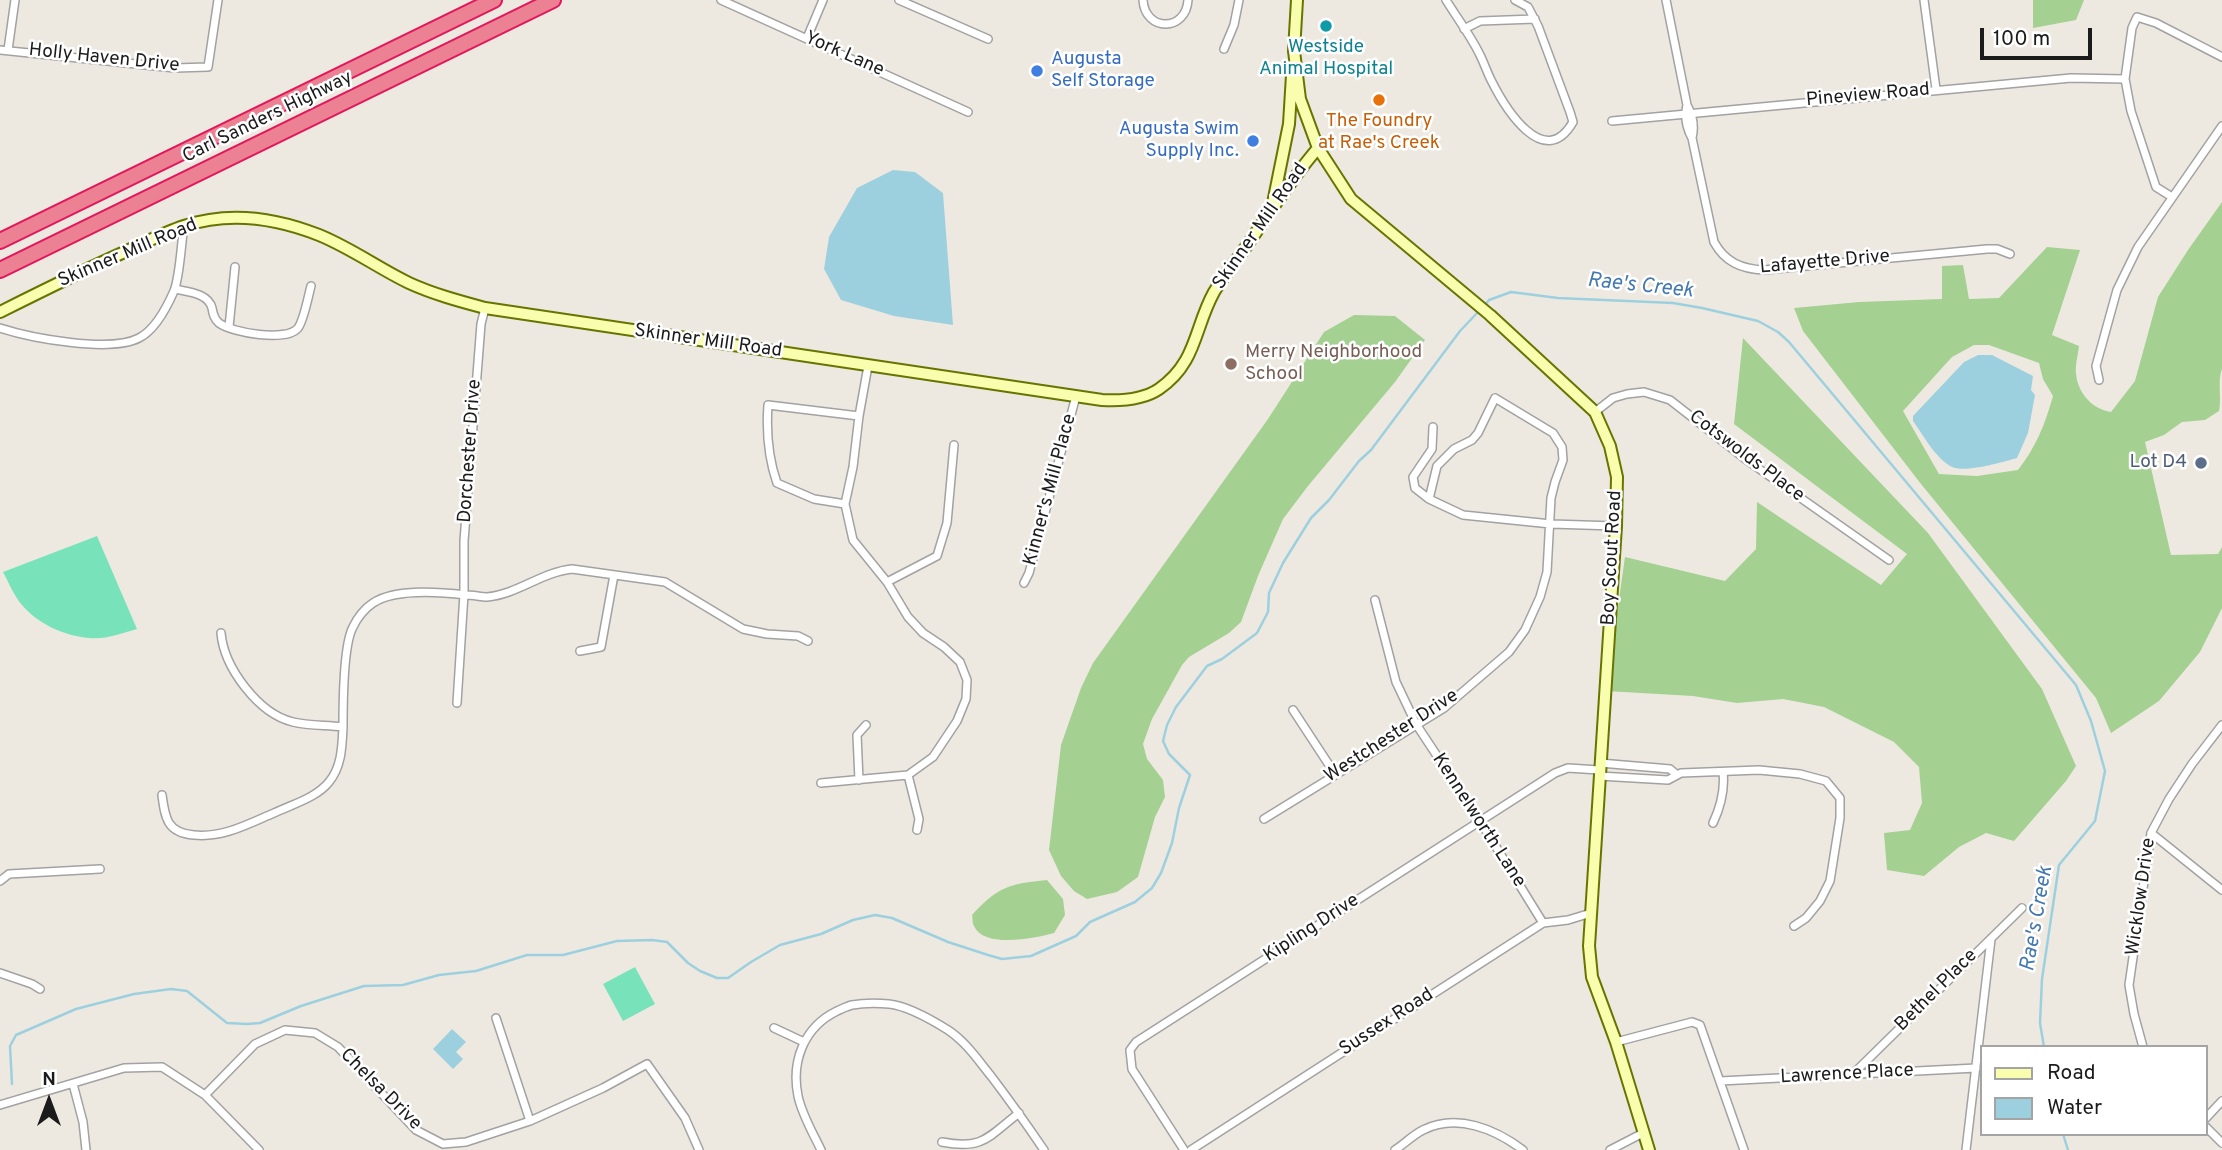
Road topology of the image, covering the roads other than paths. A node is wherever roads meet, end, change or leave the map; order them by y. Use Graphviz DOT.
graph roads {
  1 [pos="15,0"];
  2 [pos="218,0"];
  3 [pos="494,0"];
  4 [pos="553,0"];
  5 [pos="721,0"];
  6 [pos="823,0"];
  7 [pos="899,0"];
  8 [pos="1143,0"];
  9 [pos="1188,0"];
  10 [pos="1239,0"];
  11 [pos="1446,0"];
  12 [pos="1515,0"];
  13 [pos="1666,0"];
  14 [pos="1924,0"];
  15 [pos="1294,3"];
  16 [pos="1535,19"];
  17 [pos="1464,29"];
  18 [pos="807,38"];
  19 [pos="988,39"];
  20 [pos="1224,49"];
  21 [pos="4,50"];
  22 [pos="1294,51"];
  23 [pos="2222,57"];
  24 [pos="2125,79"];
  25 [pos="1936,89"];
  26 [pos="968,112"];
  27 [pos="1688,115"];
  28 [pos="1612,121"];
  29 [pos="2222,126"];
  30 [pos="1318,148"];
  31 [pos="2172,197"];
  32 [pos="1272,208"];
  33 [pos="184,226"];
  34 [pos="0,241"];
  35 [pos="2010,254"];
  36 [pos="235,267"];
  37 [pos="0,270"];
  38 [pos="312,286"];
  39 [pos="175,289"];
  40 [pos="485,308"];
  41 [pos="0,312"];
  42 [pos="229,327"];
  43 [pos="0,328"];
  44 [pos="868,366"];
  45 [pos="2099,380"];
  46 [pos="1076,396"];
  47 [pos="1595,412"];
  48 [pos="859,416"];
  49 [pos="1433,427"];
  50 [pos="954,445"];
  51 [pos="1429,499"];
  52 [pos="845,503"];
  53 [pos="1550,524"];
  54 [pos="1616,526"];
  55 [pos="1889,560"];
  56 [pos="614,575"];
  57 [pos="887,582"];
  58 [pos="1024,583"];
  59 [pos="464,594"];
  60 [pos="1375,600"];
  61 [pos="221,633"];
  62 [pos="807,641"];
  63 [pos="580,651"];
  64 [pos="457,703"];
  65 [pos="1293,710"];
  66 [pos="1416,724"];
  67 [pos="866,725"];
  68 [pos="2222,725"];
  69 [pos="342,727"];
  70 [pos="1600,770"];
  71 [pos="1723,772"];
  72 [pos="1335,774"];
  73 [pos="908,775"];
  74 [pos="1677,775"];
  75 [pos="859,780"];
  76 [pos="821,783"];
  77 [pos="162,795"];
  78 [pos="1264,819"];
  79 [pos="1480,821"];
  80 [pos="1713,823"];
  81 [pos="917,830"];
  82 [pos="2151,832"];
  83 [pos="100,869"];
  84 [pos="0,881"];
  85 [pos="2222,890"];
  86 [pos="2022,908"];
  87 [pos="1591,913"];
  88 [pos="1543,923"];
  89 [pos="1794,926"];
  90 [pos="1991,938"];
  91 [pos="0,973"];
  92 [pos="40,989"];
  93 [pos="496,1018"];
  94 [pos="774,1028"];
  95 [pos="804,1042"];
  96 [pos="1616,1042"];
  97 [pos="2142,1045"];
  98 [pos="1976,1069"];
  99 [pos="1853,1074"];
  100 [pos="1720,1081"];
  101 [pos="73,1084"];
  102 [pos="205,1095"];
  103 [pos="2222,1101"];
  104 [pos="0,1105"];
  105 [pos="1019,1113"];
  106 [pos="2208,1116"];
  107 [pos="530,1121"];
  108 [pos="2208,1129"];
  109 [pos="1643,1133"];
  110 [pos="942,1142"];
  111 [pos="2222,1143"];
  112 [pos="86,1150"];
  113 [pos="259,1150"];
  114 [pos="699,1150"];
  115 [pos="821,1150"];
  116 [pos="1044,1150"];
  117 [pos="1184,1150"];
  118 [pos="1191,1150"];
  119 [pos="1395,1150"];
  120 [pos="1523,1150"];
  121 [pos="1610,1150"];
  122 [pos="1649,1150"];
  123 [pos="1744,1150"];
  124 [pos="1966,1150"];
  1 -- 21 [label="street"];
  2 -- 21 [label="street, Holly Haven Drive"];
  3 -- 34 [label="highway, Carl Sanders Highway"];
  4 -- 37 [label="highway, Carl Sanders Highway"];
  5 -- 18 [label="street, York Lane"];
  6 -- 18 [label="street"];
  7 -- 19 [label="street"];
  8 -- 9 [label="street"];
  10 -- 20 [label="street"];
  11 -- 17 [label="street"];
  12 -- 16 [label="street"];
  13 -- 27 [label="street"];
  14 -- 25 [label="street"];
  15 -- 22 [label="street, Boy Scout Road"];
  16 -- 17 [label="street"];
  16 -- 17 [label="street"];
  18 -- 26 [label="street, York Lane"];
  22 -- 30 [label="street, Boy Scout Road"];
  22 -- 32 [label="street"];
  23 -- 24 [label="street"];
  24 -- 25 [label="street, Pineview Road"];
  24 -- 31 [label="street"];
  25 -- 27 [label="street, Pineview Road"];
  27 -- 28 [label="street, Pineview Road"];
  27 -- 35 [label="street, Lafayette Drive"];
  29 -- 31 [label="street"];
  30 -- 32 [label="street, Skinner Mill Road"];
  30 -- 47 [label="street, Boy Scout Road"];
  31 -- 45 [label="street"];
  32 -- 46 [label="street, Skinner Mill Road"];
  33 -- 39 [label="street"];
  33 -- 40 [label="street, Skinner Mill Road"];
  33 -- 41 [label="street, Skinner Mill Road"];
  36 -- 42 [label="street"];
  38 -- 42 [label="street"];
  39 -- 42 [label="street"];
  39 -- 43 [label="street"];
  40 -- 44 [label="street, Skinner Mill Road"];
  40 -- 59 [label="street, Dorchester Drive"];
  44 -- 46 [label="street, Skinner Mill Road"];
  44 -- 48 [label="street"];
  46 -- 58 [label="street, Kinner's Mill Place"];
  47 -- 54 [label="street, Boy Scout Road"];
  47 -- 55 [label="street, Cotswolds Place"];
  48 -- 52 [label="street"];
  48 -- 52 [label="street"];
  49 -- 51 [label="street"];
  50 -- 57 [label="street"];
  51 -- 53 [label="street"];
  51 -- 53 [label="street, Westchester Drive"];
  52 -- 57 [label="street"];
  53 -- 54 [label="street"];
  53 -- 66 [label="street, Westchester Drive"];
  54 -- 70 [label="street, Boy Scout Road"];
  56 -- 59 [label="street"];
  56 -- 62 [label="street"];
  56 -- 63 [label="street"];
  57 -- 73 [label="street"];
  59 -- 64 [label="street, Dorchester Drive"];
  59 -- 69 [label="street"];
  60 -- 66 [label="street, Kennelworth Lane"];
  61 -- 69 [label="street"];
  65 -- 72 [label="street"];
  66 -- 72 [label="street, Westchester Drive"];
  66 -- 79 [label="street, Kennelworth Lane"];
  67 -- 75 [label="street"];
  68 -- 82 [label="street, Wicklow Drive"];
  69 -- 77 [label="street"];
  70 -- 74 [label="street, Kipling Drive"];
  70 -- 74 [label="street, Kipling Drive"];
  70 -- 79 [label="street, Kipling Drive"];
  70 -- 87 [label="street, Boy Scout Road"];
  71 -- 74 [label="street, Kipling Drive"];
  71 -- 80 [label="street"];
  71 -- 89 [label="street, Kipling Drive"];
  72 -- 78 [label="street, Westchester Drive"];
  73 -- 75 [label="street"];
  73 -- 81 [label="street"];
  75 -- 76 [label="street"];
  79 -- 88 [label="street, Kennelworth Lane"];
  79 -- 117 [label="street, Kipling Drive"];
  82 -- 85 [label="street"];
  82 -- 97 [label="street, Wicklow Drive"];
  83 -- 84 [label="street"];
  86 -- 90 [label="street, Bethel Place"];
  87 -- 88 [label="street, Sussex Road"];
  87 -- 96 [label="street, Boy Scout Road"];
  88 -- 118 [label="street, Sussex Road"];
  90 -- 98 [label="street"];
  90 -- 99 [label="street, Bethel Place"];
  91 -- 92 [label="street"];
  93 -- 107 [label="street"];
  94 -- 95 [label="street"];
  95 -- 105 [label="street"];
  95 -- 115 [label="street"];
  96 -- 100 [label="street"];
  96 -- 109 [label="street, Boy Scout Road"];
  98 -- 99 [label="street, Lawrence Place"];
  98 -- 124 [label="street"];
  99 -- 100 [label="street, Lawrence Place"];
  100 -- 123 [label="street"];
  101 -- 102 [label="street"];
  101 -- 104 [label="street"];
  101 -- 112 [label="street"];
  102 -- 107 [label="street, Chelsa Drive"];
  102 -- 113 [label="street"];
  103 -- 106 [label="street"];
  105 -- 110 [label="street"];
  105 -- 116 [label="street"];
  107 -- 114 [label="street, Chelsa Drive"];
  108 -- 111 [label="street"];
  109 -- 121 [label="street"];
  109 -- 122 [label="street, Boy Scout Road"];
  119 -- 120 [label="street"];
}
